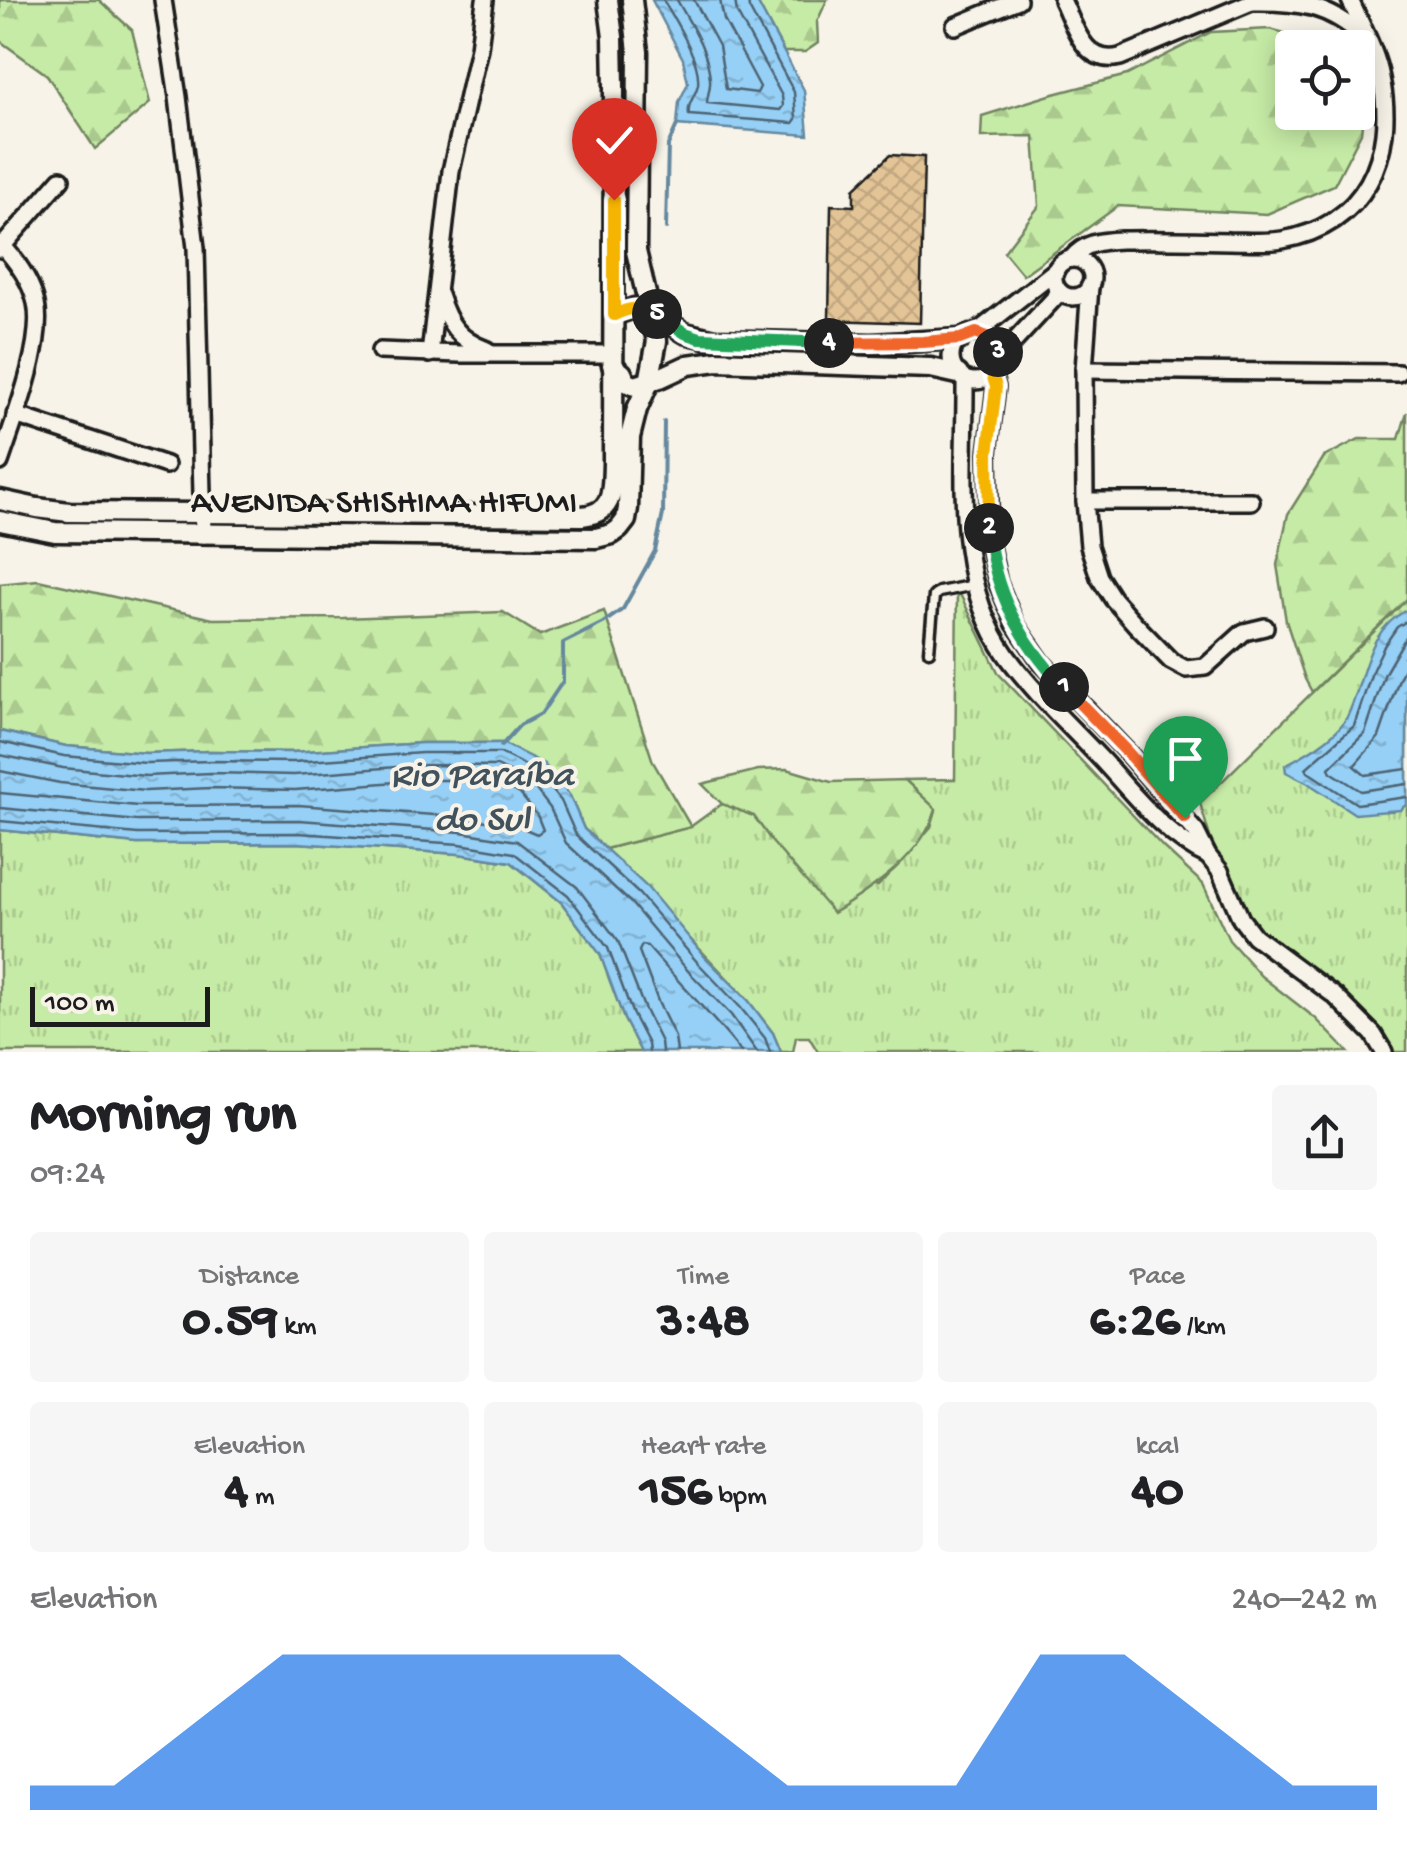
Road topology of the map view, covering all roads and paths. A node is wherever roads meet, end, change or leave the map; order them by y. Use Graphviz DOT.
graph roads {
  1 [pos="485,0"];
  2 [pos="608,0"];
  3 [pos="632,0"];
  4 [pos="1018,0"];
  5 [pos="1062,0"];
  6 [pos="1205,0"];
  7 [pos="1350,0"];
  8 [pos="164,1"];
  9 [pos="1254,1"];
  10 [pos="1299,2"];
  11 [pos="1212,17"];
  12 [pos="955,26"];
  13 [pos="1353,30"];
  14 [pos="1364,30"];
  15 [pos="1375,59"];
  16 [pos="61,178"];
  17 [pos="1108,240"];
  18 [pos="1,246"];
  19 [pos="1071,259"];
  20 [pos="1088,266"];
  21 [pos="1056,270"];
  22 [pos="1090,286"];
  23 [pos="437,291"];
  24 [pos="1063,294"];
  25 [pos="650,305"];
  26 [pos="614,315"];
  27 [pos="1085,334"];
  28 [pos="968,336"];
  29 [pos="380,351"];
  30 [pos="496,353"];
  31 [pos="430,354"];
  32 [pos="999,358"];
  33 [pos="613,359"];
  34 [pos="1084,370"];
  35 [pos="1398,373"];
  36 [pos="992,374"];
  37 [pos="961,376"];
  38 [pos="648,386"];
  39 [pos="15,415"];
  40 [pos="0,462"];
  41 [pos="166,465"];
  42 [pos="0,500"];
  43 [pos="1251,500"];
  44 [pos="1085,501"];
  45 [pos="202,513"];
  46 [pos="0,521"];
  47 [pos="203,535"];
  48 [pos="975,586"];
  49 [pos="1265,627"];
  50 [pos="929,651"];
  51 [pos="1050,672"];
  52 [pos="1032,686"];
  53 [pos="1208,856"];
  54 [pos="1384,1052"];
  1 -- 23 [label="street"];
  2 -- 26 [label="street"];
  3 -- 25 [label="street, AVENIDA SHISHIMA HIFUMI"];
  4 -- 12 [label="street"];
  5 -- 11 [label="street"];
  6 -- 11 [label="street"];
  7 -- 14 [label="street"];
  8 -- 45 [label="street"];
  9 -- 10 [label="street"];
  9 -- 11 [label="street"];
  10 -- 13 [label="street"];
  15 -- 17 [label="street"];
  16 -- 18 [label="street"];
  17 -- 19 [label="street"];
  17 -- 20 [label="street"];
  18 -- 39 [label="street"];
  19 -- 20 [label="street"];
  19 -- 21 [label="street"];
  20 -- 22 [label="street"];
  21 -- 24 [label="street"];
  21 -- 28 [label="street"];
  22 -- 24 [label="street"];
  22 -- 27 [label="street"];
  23 -- 30 [label="street"];
  23 -- 31 [label="street"];
  24 -- 27 [label="street"];
  24 -- 32 [label="street"];
  25 -- 26 [label="street"];
  25 -- 28 [label="street"];
  25 -- 38 [label="street, AVENIDA SHISHIMA HIFUMI"];
  26 -- 33 [label="street"];
  27 -- 34 [label="street"];
  28 -- 32 [label="street"];
  28 -- 37 [label="street"];
  29 -- 31 [label="street"];
  30 -- 31 [label="street"];
  30 -- 33 [label="street"];
  32 -- 36 [label="street"];
  33 -- 38 [label="street"];
  33 -- 45 [label="street, AVENIDA SHISHIMA HIFUMI"];
  34 -- 35 [label="street"];
  34 -- 44 [label="street"];
  36 -- 37 [label="street"];
  36 -- 51 [label="street"];
  37 -- 38 [label="street"];
  37 -- 48 [label="street"];
  38 -- 47 [label="street, AVENIDA SHISHIMA HIFUMI"];
  39 -- 40 [label="street"];
  39 -- 41 [label="street"];
  42 -- 45 [label="street, AVENIDA SHISHIMA HIFUMI"];
  43 -- 44 [label="street"];
  44 -- 49 [label="street"];
  45 -- 47 [label="street"];
  46 -- 47 [label="street, AVENIDA SHISHIMA HIFUMI"];
  48 -- 50 [label="lane"];
  48 -- 52 [label="street"];
  51 -- 52 [label="street"];
  51 -- 53 [label="street"];
  52 -- 53 [label="street"];
  53 -- 54 [label="street"];
}
